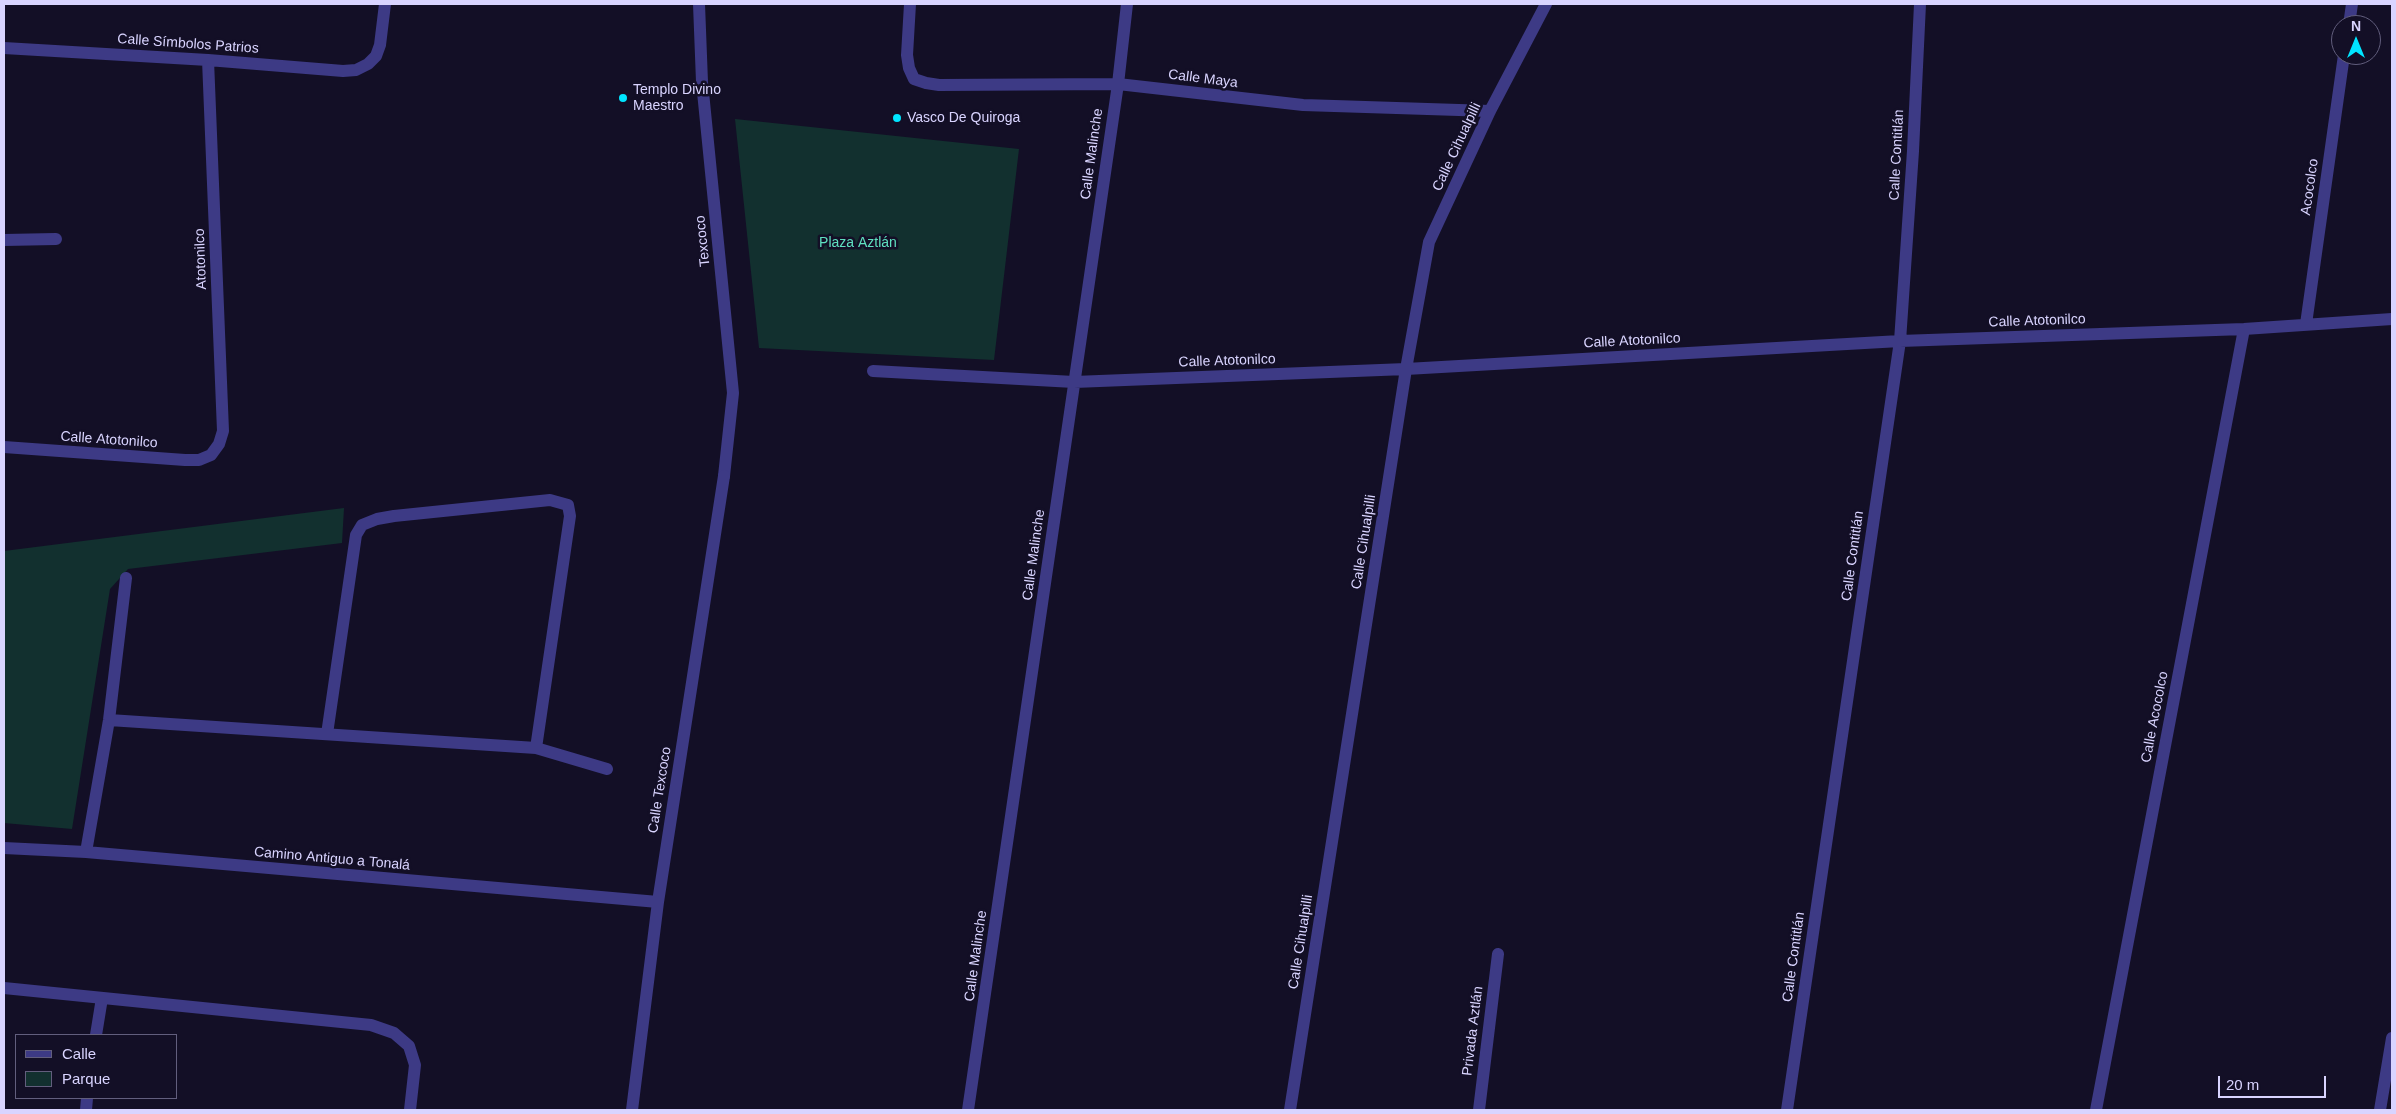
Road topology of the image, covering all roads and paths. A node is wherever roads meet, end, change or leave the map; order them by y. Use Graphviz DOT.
graph roads {
  1 [pos="385,4"];
  2 [pos="699,4"];
  3 [pos="910,4"];
  4 [pos="1127,4"];
  5 [pos="1546,4"];
  6 [pos="1920,4"];
  7 [pos="4,48"];
  8 [pos="208,60"];
  9 [pos="2343,65"];
  10 [pos="1118,84"];
  11 [pos="1490,111"];
  12 [pos="56,239"];
  13 [pos="4,240"];
  14 [pos="2392,319"];
  15 [pos="2306,324"];
  16 [pos="2244,329"];
  17 [pos="1900,341"];
  18 [pos="1406,369"];
  19 [pos="873,370"];
  20 [pos="1074,382"];
  21 [pos="4,447"];
  22 [pos="211,455"];
  23 [pos="724,476"];
  24 [pos="126,578"];
  25 [pos="110,720"];
  26 [pos="327,734"];
  27 [pos="536,748"];
  28 [pos="607,769"];
  29 [pos="4,848"];
  30 [pos="86,852"];
  31 [pos="658,902"];
  32 [pos="1498,954"];
  33 [pos="4,988"];
  34 [pos="102,998"];
  35 [pos="96,1034"];
  36 [pos="2392,1038"];
  37 [pos="410,1110"];
  38 [pos="632,1110"];
  39 [pos="968,1110"];
  40 [pos="1290,1110"];
  41 [pos="1479,1110"];
  42 [pos="1787,1110"];
  43 [pos="2096,1110"];
  44 [pos="2380,1110"];
  1 -- 8 [label="street, Calle Símbolos Patrios"];
  2 -- 23 [label="street, Texcoco"];
  3 -- 10 [label="street, Calle Maya"];
  4 -- 10 [label="street, Calle Malinche"];
  5 -- 11 [label="street, Calle Cihualpilli"];
  6 -- 17 [label="street, Calle Contitlán"];
  7 -- 8 [label="street, Calle Símbolos Patrios"];
  8 -- 22 [label="street, Atotonilco"];
  9 -- 15 [label="street, Acocolco"];
  10 -- 11 [label="street, Calle Maya"];
  10 -- 20 [label="street, Calle Malinche"];
  11 -- 18 [label="street, Calle Cihualpilli"];
  12 -- 13 [label="street"];
  14 -- 15 [label="street, Calle Atotonilco"];
  15 -- 16 [label="street, Calle Atotonilco"];
  16 -- 17 [label="street, Calle Atotonilco"];
  16 -- 43 [label="street, Calle Acocolco"];
  17 -- 18 [label="street, Calle Atotonilco"];
  17 -- 42 [label="street, Calle Contitlán"];
  18 -- 20 [label="street, Calle Atotonilco"];
  18 -- 40 [label="street, Calle Cihualpilli"];
  19 -- 20 [label="street, Calle Atotonilco"];
  20 -- 39 [label="street, Calle Malinche"];
  21 -- 22 [label="street, Calle Atotonilco"];
  23 -- 31 [label="street, Calle Texcoco"];
  24 -- 25 [label="street"];
  25 -- 26 [label="street"];
  25 -- 30 [label="street"];
  26 -- 27 [label="street"];
  26 -- 27 [label="street"];
  27 -- 28 [label="street"];
  29 -- 30 [label="street, Camino Antiguo a Tonalá"];
  30 -- 31 [label="street, Camino Antiguo a Tonalá"];
  31 -- 38 [label="street, Calle Texcoco"];
  32 -- 41 [label="street, Privada Aztlán"];
  33 -- 34 [label="street"];
  34 -- 35 [label="street"];
  34 -- 37 [label="street"];
  36 -- 44 [label="street"];
}
